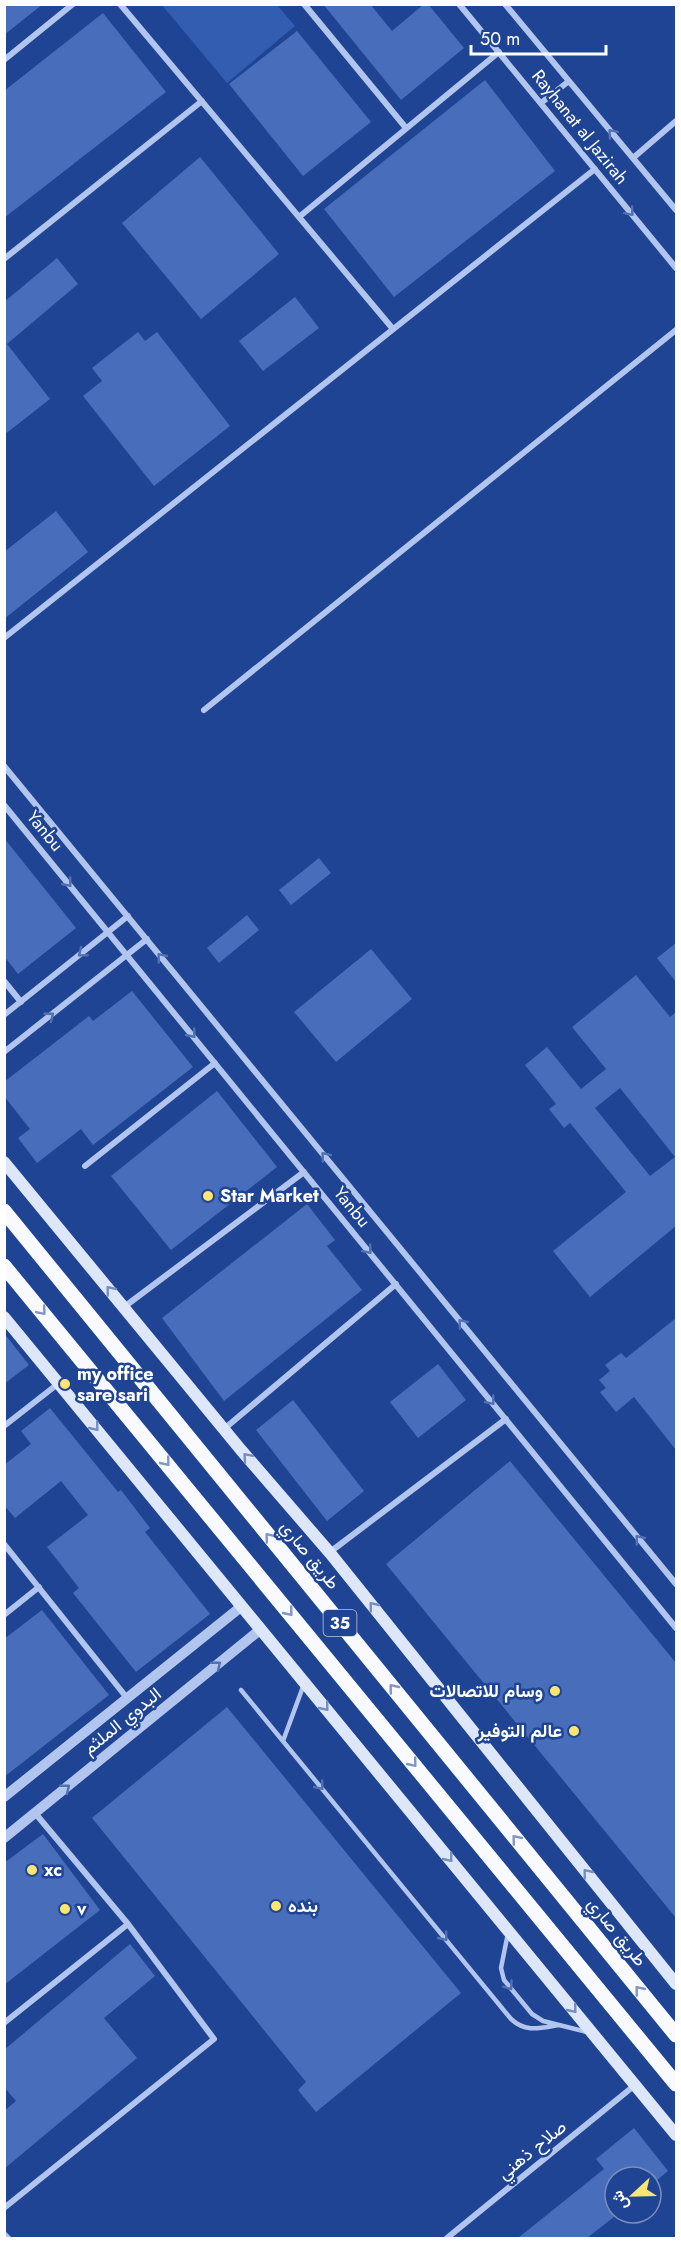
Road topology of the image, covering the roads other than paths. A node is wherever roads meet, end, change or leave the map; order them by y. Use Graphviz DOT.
graph roads {
  1 [pos="73,4"];
  2 [pos="120,4"];
  3 [pos="304,4"];
  4 [pos="459,4"];
  5 [pos="505,4"];
  6 [pos="499,52"];
  7 [pos="4,60"];
  8 [pos="569,81"];
  9 [pos="201,101"];
  10 [pos="540,103"];
  11 [pos="676,121"];
  12 [pos="406,128"];
  13 [pos="633,158"];
  14 [pos="595,169"];
  15 [pos="676,210"];
  16 [pos="299,217"];
  17 [pos="4,259"];
  18 [pos="676,268"];
  19 [pos="393,329"];
  20 [pos="676,330"];
  21 [pos="4,638"];
  22 [pos="204,710"];
  23 [pos="4,766"];
  24 [pos="4,805"];
  25 [pos="128,916"];
  26 [pos="108,932"];
  27 [pos="147,939"];
  28 [pos="127,955"];
  29 [pos="4,981"];
  30 [pos="21,1002"];
  31 [pos="4,1015"];
  32 [pos="4,1052"];
  33 [pos="215,1063"];
  34 [pos="4,1162"];
  35 [pos="85,1166"];
  36 [pos="304,1172"];
  37 [pos="4,1211"];
  38 [pos="4,1266"];
  39 [pos="396,1284"];
  40 [pos="124,1307"];
  41 [pos="4,1317"];
  42 [pos="59,1383"];
  43 [pos="506,1419"];
  44 [pos="4,1426"];
  45 [pos="224,1429"];
  46 [pos="4,1544"];
  47 [pos="330,1553"];
  48 [pos="676,1584"];
  49 [pos="39,1587"];
  50 [pos="242,1606"];
  51 [pos="4,1615"];
  52 [pos="676,1628"];
  53 [pos="261,1629"];
  54 [pos="304,1682"];
  55 [pos="241,1689"];
  56 [pos="127,1698"];
  57 [pos="283,1741"];
  58 [pos="4,1797"];
  59 [pos="35,1813"];
  60 [pos="4,1838"];
  61 [pos="128,1924"];
  62 [pos="509,1930"];
  63 [pos="676,1984"];
  64 [pos="4,2023"];
  65 [pos="559,2025"];
  66 [pos="593,2033"];
  67 [pos="676,2035"];
  68 [pos="636,2085"];
  69 [pos="676,2085"];
  70 [pos="676,2135"];
  71 [pos="4,2208"];
  72 [pos="4,2234"];
  73 [pos="8,2238"];
  74 [pos="447,2238"];
  1 -- 7 [label="street"];
  2 -- 9 [label="street"];
  3 -- 12 [label="street"];
  4 -- 6 [label="street, Rayhanat al Jazirah"];
  5 -- 8 [label="street, Rayhanat al Jazirah"];
  6 -- 10 [label="street, Rayhanat al Jazirah"];
  6 -- 12 [label="street"];
  8 -- 10 [label="street"];
  13 -- 8 [label="street, Rayhanat al Jazirah, one-way"];
  9 -- 16 [label="street"];
  9 -- 17 [label="street"];
  10 -- 14 [label="street, Rayhanat al Jazirah"];
  11 -- 13 [label="street"];
  12 -- 16 [label="street"];
  13 -- 15 [label="street, Rayhanat al Jazirah"];
  14 -- 18 [label="street, Rayhanat al Jazirah, one-way"];
  14 -- 19 [label="street"];
  16 -- 19 [label="street"];
  19 -- 21 [label="street"];
  20 -- 22 [label="street"];
  23 -- 25 [label="street, Yanbu"];
  24 -- 26 [label="street, Yanbu, one-way"];
  25 -- 26 [label="street"];
  25 -- 27 [label="street, Yanbu"];
  26 -- 28 [label="street, Yanbu"];
  26 -- 30 [label="street, one-way"];
  27 -- 28 [label="street"];
  48 -- 27 [label="street, Yanbu, one-way"];
  32 -- 28 [label="street, one-way"];
  28 -- 33 [label="street, Yanbu, one-way"];
  29 -- 30 [label="street"];
  30 -- 31 [label="street"];
  33 -- 35 [label="street"];
  33 -- 36 [label="street, Yanbu"];
  40 -- 34 [label="main road, one-way"];
  36 -- 39 [label="street, Yanbu, one-way"];
  36 -- 40 [label="street"];
  67 -- 37 [label="main road, طريق صاري / 35, one-way"];
  38 -- 69 [label="main road, 35, one-way"];
  39 -- 43 [label="street, Yanbu, one-way"];
  39 -- 45 [label="street"];
  40 -- 45 [label="main road"];
  41 -- 42 [label="main road"];
  42 -- 44 [label="street"];
  42 -- 50 [label="main road, one-way"];
  43 -- 47 [label="street"];
  43 -- 52 [label="street, Yanbu"];
  47 -- 45 [label="main road, one-way"];
  46 -- 49 [label="street"];
  63 -- 47 [label="main road, one-way"];
  49 -- 51 [label="street"];
  49 -- 56 [label="street"];
  50 -- 53 [label="main road"];
  50 -- 56 [label="street, البدوي الملثم"];
  53 -- 54 [label="main road"];
  59 -- 53 [label="street, البدوي الملثم, one-way"];
  54 -- 57 [label="lane"];
  54 -- 62 [label="main road, one-way"];
  55 -- 57 [label="lane"];
  56 -- 58 [label="street, البدوي الملثم"];
  57 -- 65 [label="lane, one-way"];
  59 -- 60 [label="street, البدوي الملثم"];
  59 -- 61 [label="street"];
  61 -- 64 [label="street"];
  61 -- 71 [label="street"];
  62 -- 65 [label="lane, one-way"];
  62 -- 66 [label="main road, one-way"];
  65 -- 66 [label="lane"];
  66 -- 68 [label="main road"];
  68 -- 70 [label="main road"];
  68 -- 74 [label="street, صلاح ذهني"];
  72 -- 73 [label="street"];
}
